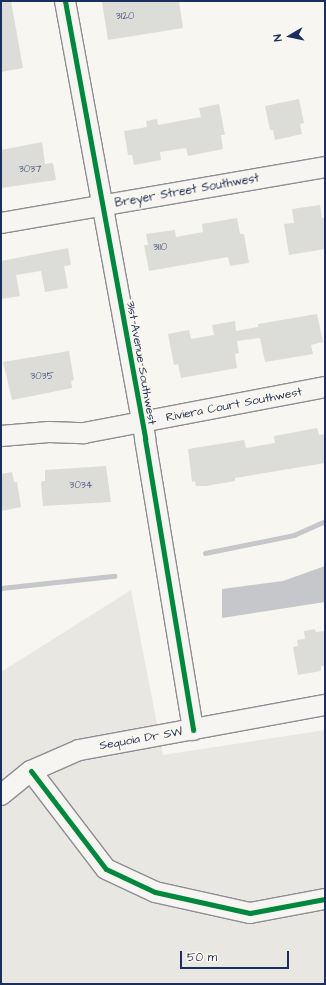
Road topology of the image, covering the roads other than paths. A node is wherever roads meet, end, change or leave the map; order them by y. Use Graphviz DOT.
graph roads {
  1 [pos="65,1"];
  2 [pos="325,167"];
  3 [pos="102,206"];
  4 [pos="1,223"];
  5 [pos="325,387"];
  6 [pos="142,422"];
  7 [pos="1,436"];
  8 [pos="325,705"];
  9 [pos="193,730"];
  10 [pos="31,771"];
  11 [pos="1,795"];
  12 [pos="325,899"];
  1 -- 3 [label="street, 31st Avenue Southwest"];
  2 -- 3 [label="street, Breyer Street Southwest"];
  3 -- 4 [label="street, Breyer Street Southwest"];
  3 -- 6 [label="street, 31st Avenue Southwest"];
  5 -- 6 [label="street, Riviera Court Southwest"];
  6 -- 7 [label="street, Riviera Court Southwest"];
  6 -- 9 [label="street, 31st Avenue Southwest"];
  8 -- 9 [label="street, Sequoia Dr SW"];
  9 -- 10 [label="street, Sequoia Dr SW"];
  10 -- 11 [label="street, Sequoia Dr SW"];
  10 -- 12 [label="street"];
}
